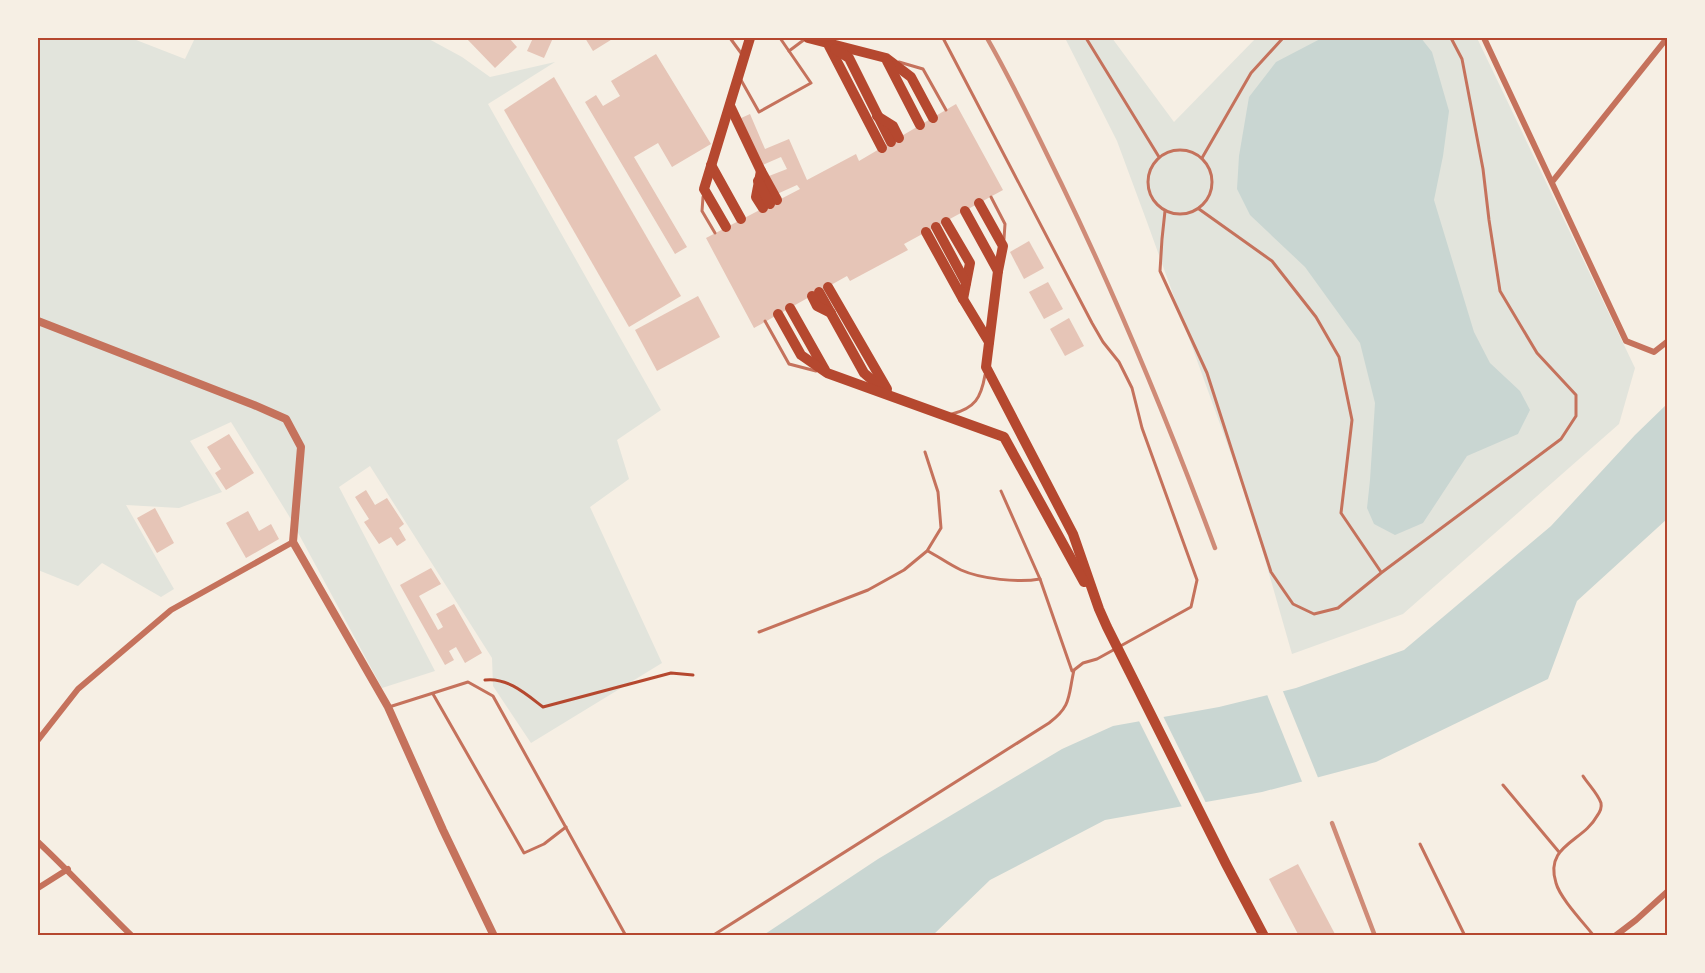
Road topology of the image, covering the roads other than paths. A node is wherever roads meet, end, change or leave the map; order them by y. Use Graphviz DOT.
graph roads {
  1 [pos="730,38"];
  2 [pos="750,38"];
  3 [pos="780,38"];
  4 [pos="808,38"];
  5 [pos="943,38"];
  6 [pos="1086,38"];
  7 [pos="1283,38"];
  8 [pos="1451,38"];
  9 [pos="1484,38"];
  10 [pos="1663,39"];
  11 [pos="827,44"];
  12 [pos="789,51"];
  13 [pos="744,58"];
  14 [pos="885,58"];
  15 [pos="739,76"];
  16 [pos="730,106"];
  17 [pos="946,110"];
  18 [pos="933,118"];
  19 [pos="920,125"];
  20 [pos="1160,157"];
  21 [pos="1202,158"];
  22 [pos="711,165"];
  23 [pos="759,176"];
  24 [pos="1552,182"];
  25 [pos="704,189"];
  26 [pos="991,197"];
  27 [pos="979,203"];
  28 [pos="1199,209"];
  29 [pos="965,211"];
  30 [pos="1166,211"];
  31 [pos="741,219"];
  32 [pos="726,227"];
  33 [pos="936,227"];
  34 [pos="715,234"];
  35 [pos="1003,246"];
  36 [pos="998,271"];
  37 [pos="966,283"];
  38 [pos="963,299"];
  39 [pos="790,308"];
  40 [pos="778,314"];
  41 [pos="38,321"];
  42 [pos="765,321"];
  43 [pos="1668,341"];
  44 [pos="989,342"];
  45 [pos="986,367"];
  46 [pos="827,373"];
  47 [pos="891,397"];
  48 [pos="946,416"];
  49 [pos="925,452"];
  50 [pos="1001,491"];
  51 [pos="293,542"];
  52 [pos="927,551"];
  53 [pos="1381,573"];
  54 [pos="1040,579"];
  55 [pos="1099,609"];
  56 [pos="759,632"];
  57 [pos="1073,673"];
  58 [pos="433,693"];
  59 [pos="388,707"];
  60 [pos="38,740"];
  61 [pos="1583,776"];
  62 [pos="1503,785"];
  63 [pos="566,826"];
  64 [pos="38,842"];
  65 [pos="1420,844"];
  66 [pos="1559,852"];
  67 [pos="68,869"];
  68 [pos="38,888"];
  69 [pos="1668,891"];
  70 [pos="132,936"];
  71 [pos="494,936"];
  72 [pos="626,936"];
  73 [pos="711,936"];
  74 [pos="1264,936"];
  75 [pos="1465,936"];
  76 [pos="1594,936"];
  77 [pos="1615,936"];
  1 -- 13 [label="lane"];
  2 -- 13 [label="highway"];
  3 -- 12 [label="lane"];
  4 -- 11 [label="highway"];
  4 -- 12 [label="lane"];
  5 -- 57 [label="lane"];
  6 -- 20 [label="lane"];
  7 -- 21 [label="lane"];
  8 -- 53 [label="lane"];
  9 -- 24 [label="street"];
  10 -- 24 [label="street"];
  11 -- 11 [label="highway"];
  11 -- 14 [label="highway"];
  12 -- 15 [label="lane"];
  13 -- 15 [label="highway"];
  14 -- 17 [label="lane"];
  14 -- 18 [label="highway"];
  14 -- 19 [label="highway"];
  15 -- 16 [label="highway"];
  16 -- 22 [label="highway"];
  16 -- 23 [label="highway"];
  20 -- 21 [label="lane"];
  20 -- 30 [label="lane"];
  21 -- 28 [label="lane"];
  22 -- 25 [label="highway"];
  22 -- 31 [label="highway"];
  23 -- 23 [label="highway"];
  24 -- 43 [label="street"];
  25 -- 32 [label="highway"];
  25 -- 34 [label="lane"];
  26 -- 35 [label="lane"];
  27 -- 35 [label="highway"];
  28 -- 30 [label="lane"];
  28 -- 53 [label="lane"];
  29 -- 36 [label="highway"];
  30 -- 53 [label="lane"];
  33 -- 37 [label="highway"];
  33 -- 37 [label="highway"];
  33 -- 38 [label="highway"];
  35 -- 36 [label="highway"];
  36 -- 44 [label="highway"];
  37 -- 38 [label="highway"];
  38 -- 44 [label="highway"];
  39 -- 46 [label="highway"];
  40 -- 46 [label="highway"];
  41 -- 51 [label="street"];
  42 -- 46 [label="lane"];
  44 -- 45 [label="highway"];
  45 -- 48 [label="lane"];
  45 -- 55 [label="highway"];
  46 -- 47 [label="highway"];
  47 -- 47 [label="highway"];
  47 -- 48 [label="highway"];
  48 -- 55 [label="highway"];
  49 -- 52 [label="lane"];
  50 -- 54 [label="lane"];
  51 -- 59 [label="street"];
  51 -- 60 [label="street"];
  52 -- 54 [label="lane"];
  52 -- 56 [label="lane"];
  54 -- 57 [label="lane"];
  55 -- 74 [label="highway"];
  57 -- 73 [label="lane"];
  58 -- 59 [label="lane"];
  58 -- 63 [label="lane"];
  58 -- 63 [label="lane"];
  59 -- 71 [label="street"];
  61 -- 66 [label="lane"];
  62 -- 66 [label="lane"];
  63 -- 72 [label="lane"];
  64 -- 67 [label="street"];
  65 -- 75 [label="lane"];
  66 -- 76 [label="lane"];
  67 -- 68 [label="street"];
  67 -- 70 [label="street"];
  69 -- 77 [label="street"];
}
